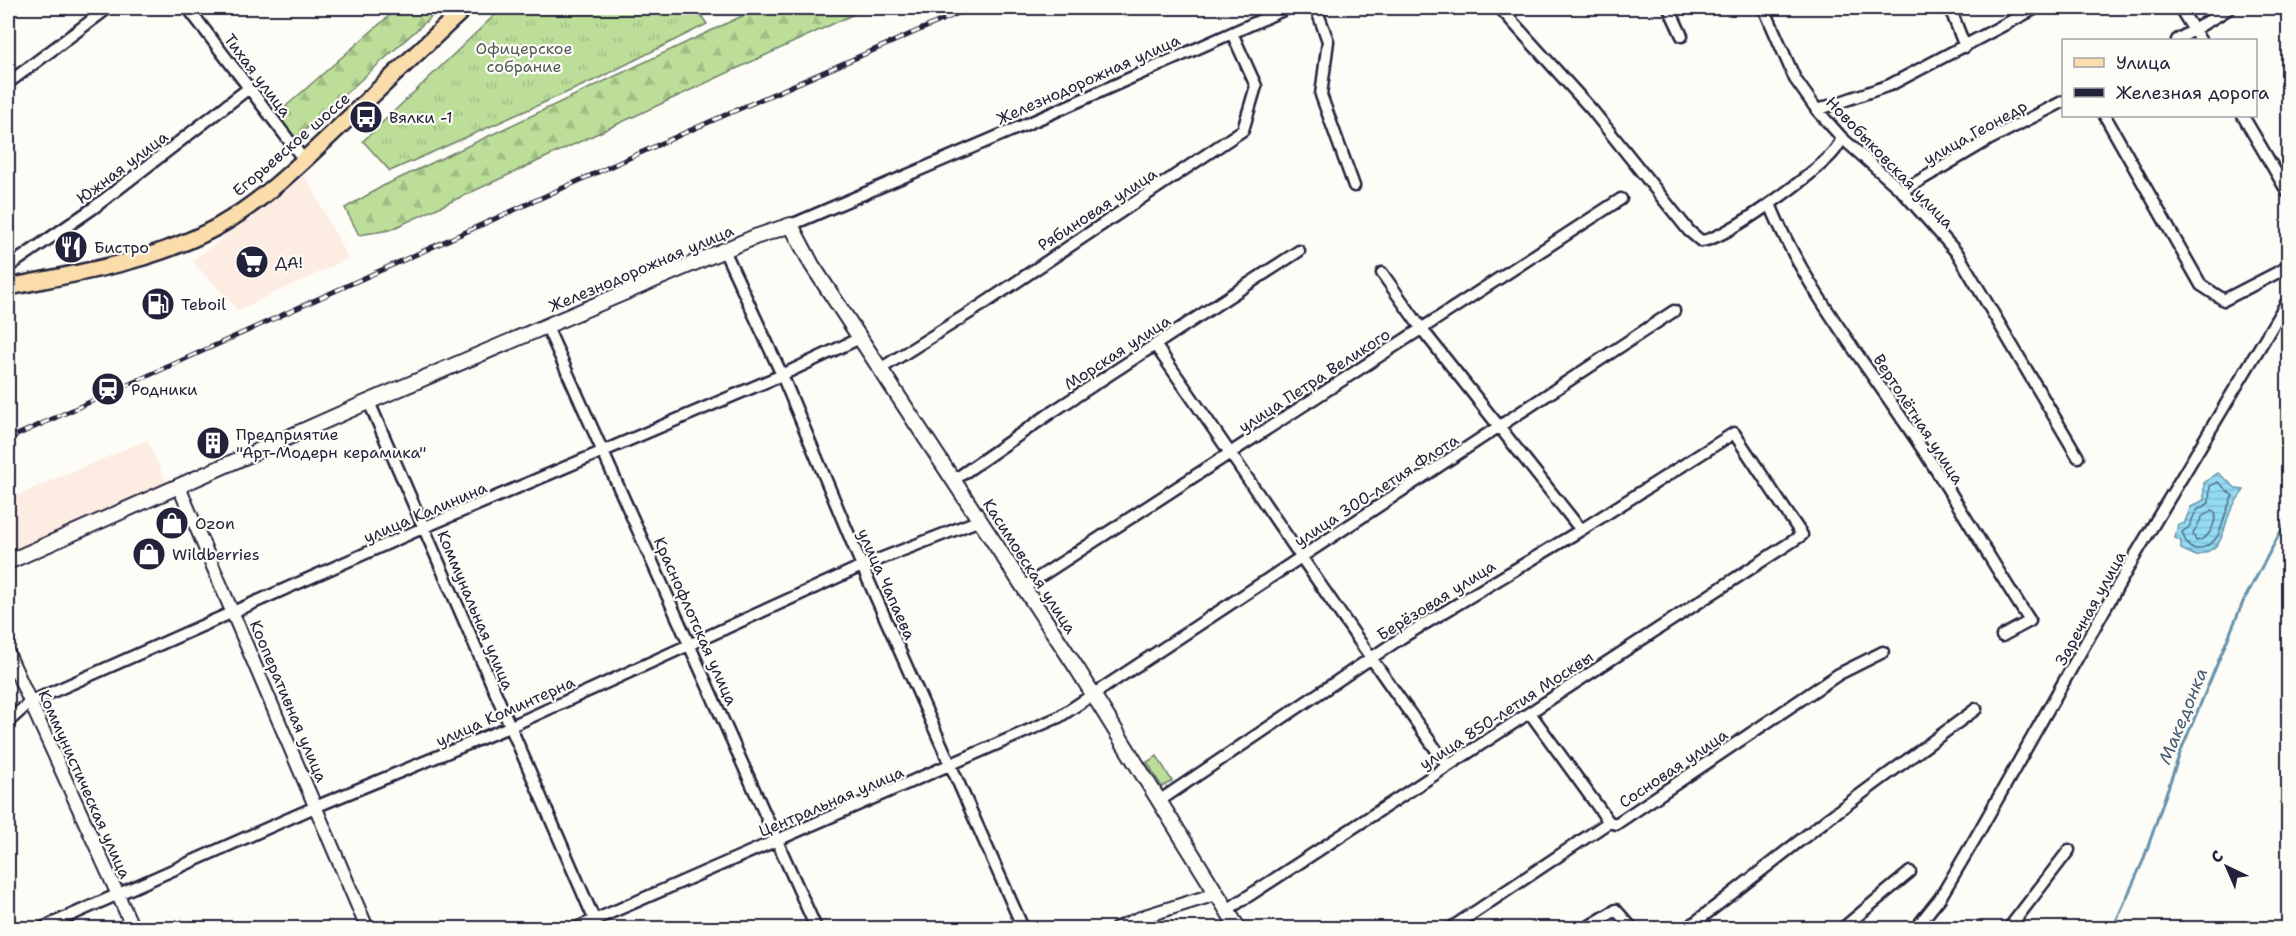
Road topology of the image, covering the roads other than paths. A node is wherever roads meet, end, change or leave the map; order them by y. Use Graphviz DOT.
graph roads {
  1 [pos="108,8"];
  2 [pos="188,8"];
  3 [pos="465,8"];
  4 [pos="1288,8"];
  5 [pos="1316,8"];
  6 [pos="1500,8"];
  7 [pos="1669,8"];
  8 [pos="1764,8"];
  9 [pos="1950,8"];
  10 [pos="2036,8"];
  11 [pos="2181,8"];
  12 [pos="2229,8"];
  13 [pos="1232,33"];
  14 [pos="1682,36"];
  15 [pos="2197,36"];
  16 [pos="2182,39"];
  17 [pos="1965,47"];
  18 [pos="8,82"];
  19 [pos="249,88"];
  20 [pos="2062,101"];
  21 [pos="1817,110"];
  22 [pos="2105,117"];
  23 [pos="2244,117"];
  24 [pos="1842,138"];
  25 [pos="304,160"];
  26 [pos="1354,186"];
  27 [pos="1902,191"];
  28 [pos="2289,194"];
  29 [pos="1621,199"];
  30 [pos="1770,204"];
  31 [pos="791,225"];
  32 [pos="724,250"];
  33 [pos="1299,251"];
  34 [pos="9,266"];
  35 [pos="2289,267"];
  36 [pos="1382,273"];
  37 [pos="8,287"];
  38 [pos="2287,304"];
  39 [pos="1674,311"];
  40 [pos="547,327"];
  41 [pos="1421,328"];
  42 [pos="860,338"];
  43 [pos="1155,345"];
  44 [pos="880,369"];
  45 [pos="782,375"];
  46 [pos="369,402"];
  47 [pos="1501,425"];
  48 [pos="1230,452"];
  49 [pos="603,453"];
  50 [pos="2078,457"];
  51 [pos="954,480"];
  52 [pos="179,487"];
  53 [pos="980,520"];
  54 [pos="425,527"];
  55 [pos="1581,530"];
  56 [pos="1802,535"];
  57 [pos="1302,556"];
  58 [pos="8,562"];
  59 [pos="862,566"];
  60 [pos="1024,587"];
  61 [pos="232,611"];
  62 [pos="2002,636"];
  63 [pos="690,643"];
  64 [pos="1884,652"];
  65 [pos="8,653"];
  66 [pos="1370,659"];
  67 [pos="1094,695"];
  68 [pos="30,702"];
  69 [pos="1976,709"];
  70 [pos="1530,713"];
  71 [pos="8,722"];
  72 [pos="509,727"];
  73 [pos="951,766"];
  74 [pos="1448,766"];
  75 [pos="1159,801"];
  76 [pos="315,807"];
  77 [pos="1609,822"];
  78 [pos="777,841"];
  79 [pos="2069,850"];
  80 [pos="1910,872"];
  81 [pos="1216,894"];
  82 [pos="117,896"];
  83 [pos="1227,910"];
  84 [pos="596,925"];
  85 [pos="42,928"];
  86 [pos="133,928"];
  87 [pos="367,928"];
  88 [pos="576,928"];
  89 [pos="816,928"];
  90 [pos="1023,928"];
  91 [pos="1117,928"];
  92 [pos="1238,928"];
  93 [pos="1451,928"];
  94 [pos="1586,928"];
  95 [pos="1632,928"];
  96 [pos="1688,928"];
  97 [pos="1843,928"];
  98 [pos="1916,928"];
  99 [pos="2009,928"];
  1 -- 18 [label="street"];
  2 -- 19 [label="street, Тихая улица"];
  3 -- 25 [label="main road, Егорьевское шоссе"];
  4 -- 13 [label="street, Железнодорожная улица"];
  5 -- 26 [label="street"];
  6 -- 30 [label="street"];
  7 -- 14 [label="street"];
  8 -- 21 [label="street, Новобыковская улица"];
  9 -- 17 [label="street"];
  10 -- 17 [label="street"];
  11 -- 15 [label="street"];
  12 -- 15 [label="street"];
  13 -- 31 [label="street, Железнодорожная улица"];
  13 -- 44 [label="street, Рябиновая улица"];
  15 -- 16 [label="street"];
  17 -- 21 [label="street"];
  19 -- 25 [label="street, Тихая улица"];
  19 -- 34 [label="street, Южная улица"];
  20 -- 27 [label="street, улица Геонедр"];
  21 -- 24 [label="street, Новобыковская улица"];
  22 -- 35 [label="street"];
  23 -- 28 [label="street"];
  24 -- 27 [label="street, Новобыковская улица"];
  24 -- 30 [label="street"];
  25 -- 37 [label="main road, Егорьевское шоссе"];
  27 -- 50 [label="street, Новобыковская улица"];
  29 -- 41 [label="street, улица Петра Великого"];
  30 -- 62 [label="street, Вертолётная улица"];
  31 -- 32 [label="main road, Железнодорожная улица"];
  31 -- 42 [label="main road, Касимовская улица"];
  32 -- 40 [label="main road, Железнодорожная улица"];
  32 -- 45 [label="street, улица Чапаева"];
  33 -- 43 [label="street, Морская улица"];
  36 -- 41 [label="street"];
  38 -- 98 [label="street, Заречная улица"];
  39 -- 47 [label="street, улица 300-летия Флота"];
  40 -- 46 [label="main road, Железнодорожная улица"];
  40 -- 49 [label="street, Краснофлотская улица"];
  41 -- 47 [label="street"];
  41 -- 48 [label="street, улица Петра Великого"];
  42 -- 44 [label="main road, Касимовская улица"];
  42 -- 45 [label="street, улица Калинина"];
  43 -- 48 [label="street"];
  43 -- 51 [label="street, Морская улица"];
  44 -- 51 [label="main road, Касимовская улица"];
  45 -- 49 [label="street, улица Калинина"];
  45 -- 59 [label="street, улица Чапаева"];
  46 -- 52 [label="main road, Железнодорожная улица"];
  46 -- 54 [label="street, Коммунальная улица"];
  47 -- 55 [label="street"];
  47 -- 57 [label="street, улица 300-летия Флота"];
  48 -- 57 [label="street"];
  48 -- 60 [label="street, улица Петра Великого"];
  49 -- 54 [label="street, улица Калинина"];
  49 -- 63 [label="street, Краснофлотская улица"];
  51 -- 53 [label="main road, Касимовская улица"];
  52 -- 58 [label="main road, Железнодорожная улица"];
  52 -- 61 [label="street, Кооперативная улица"];
  53 -- 59 [label="street, улица Коминтерна"];
  53 -- 60 [label="main road, Касимовская улица"];
  54 -- 61 [label="street, улица Калинина"];
  54 -- 72 [label="street, Коммунальная улица"];
  55 -- 56 [label="street, Берёзовая улица"];
  55 -- 66 [label="street, Берёзовая улица"];
  56 -- 70 [label="street, улица 850-летия Москвы"];
  57 -- 66 [label="street"];
  57 -- 67 [label="street, улица 300-летия Флота"];
  59 -- 63 [label="street, улица Коминтерна"];
  59 -- 73 [label="street, улица Чапаева"];
  60 -- 67 [label="main road, Касимовская улица"];
  61 -- 68 [label="street, улица Калинина"];
  61 -- 76 [label="street, Кооперативная улица"];
  63 -- 72 [label="street, улица Коминтерна"];
  63 -- 78 [label="street, Краснофлотская улица"];
  64 -- 77 [label="street, Сосновая улица"];
  65 -- 68 [label="street, Коммунистическая улица"];
  66 -- 74 [label="street"];
  66 -- 75 [label="street, Берёзовая улица"];
  67 -- 73 [label="street, Центральная улица"];
  67 -- 75 [label="main road, Касимовская улица"];
  68 -- 71 [label="street, улица Калинина"];
  68 -- 82 [label="street, Коммунистическая улица"];
  69 -- 96 [label="street"];
  70 -- 74 [label="street, улица 850-летия Москвы"];
  70 -- 77 [label="street"];
  72 -- 76 [label="street, улица Коминтерна"];
  72 -- 84 [label="street, Коммунальная улица"];
  73 -- 78 [label="street, Центральная улица"];
  73 -- 90 [label="street, улица Чапаева"];
  74 -- 83 [label="street, улица 850-летия Москвы"];
  75 -- 81 [label="main road, Касимовская улица"];
  76 -- 82 [label="street, улица Коминтерна"];
  76 -- 87 [label="street, Кооперативная улица"];
  77 -- 93 [label="street, Сосновая улица"];
  78 -- 84 [label="street, Центральная улица"];
  78 -- 89 [label="street, Краснофлотская улица"];
  79 -- 99 [label="street"];
  80 -- 97 [label="street"];
  81 -- 83 [label="main road, Касимовская улица"];
  81 -- 91 [label="street"];
  82 -- 85 [label="street, улица Коминтерна"];
  82 -- 86 [label="street, Коммунистическая улица"];
  83 -- 92 [label="main road, Касимовская улица"];
  84 -- 88 [label="street, Центральная улица"];
  94 -- 95 [label="street"];
}
